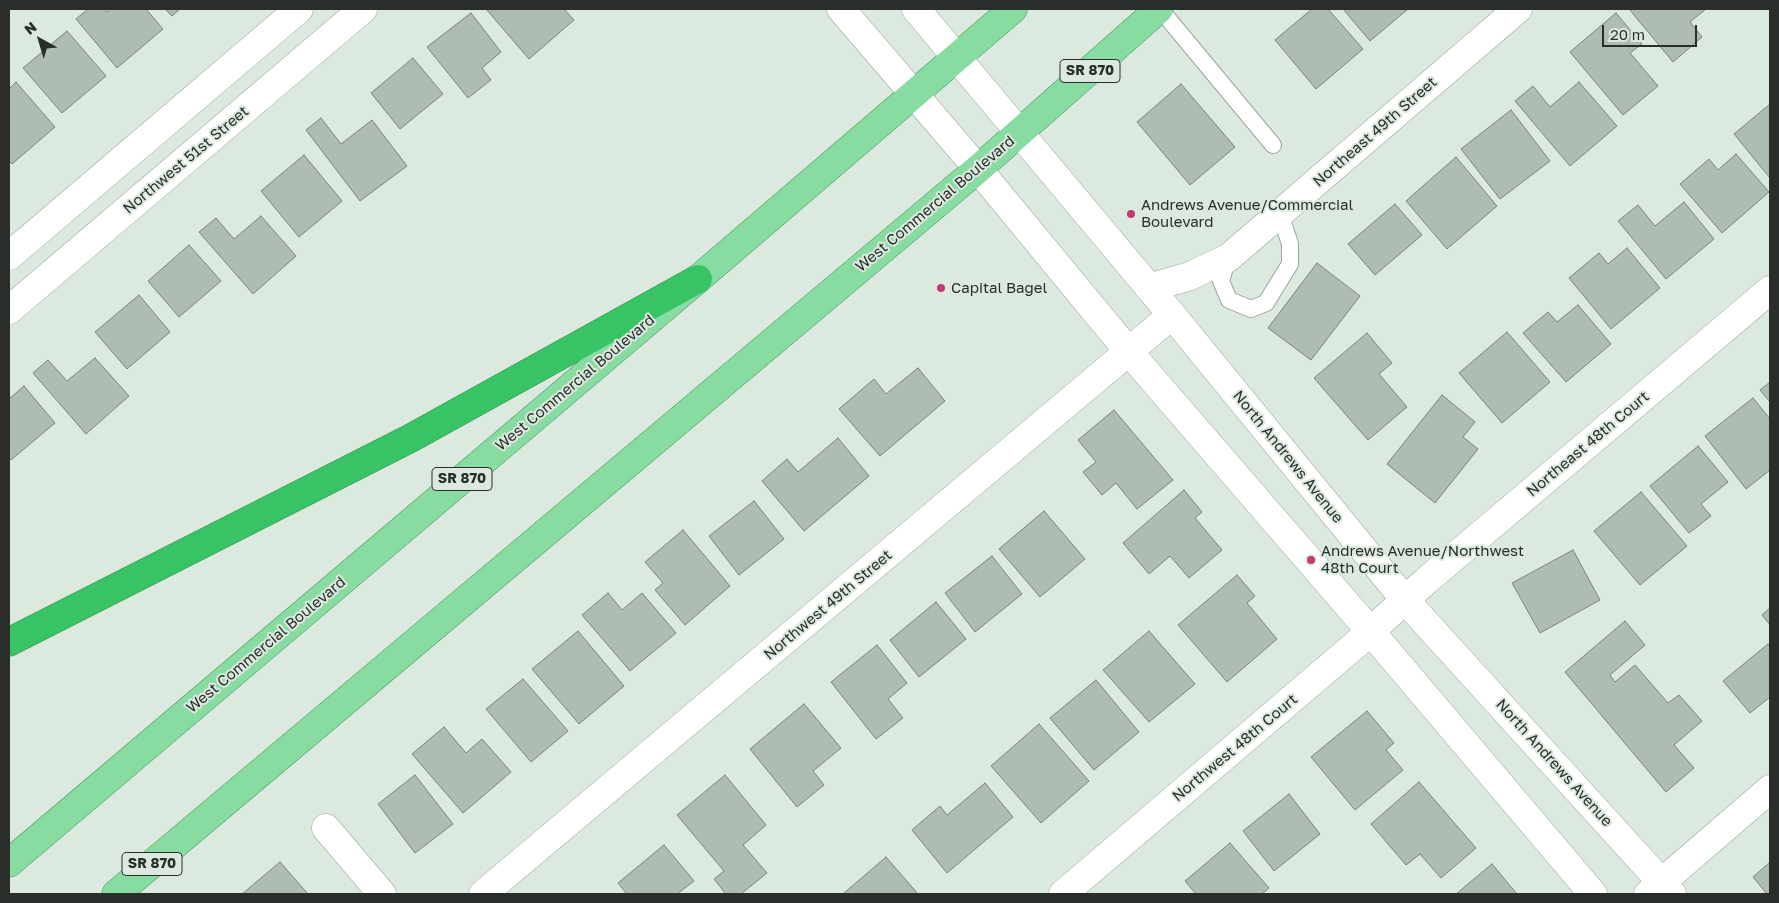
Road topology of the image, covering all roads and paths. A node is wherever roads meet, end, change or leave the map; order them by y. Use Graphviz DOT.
graph roads {
  1 [pos="298,9"];
  2 [pos="363,9"];
  3 [pos="841,9"];
  4 [pos="916,9"];
  5 [pos="1013,9"];
  6 [pos="1159,9"];
  7 [pos="1518,9"];
  8 [pos="957,56"];
  9 [pos="914,95"];
  10 [pos="1020,132"];
  11 [pos="1273,145"];
  12 [pos="978,169"];
  13 [pos="1280,213"];
  14 [pos="9,256"];
  15 [pos="1228,258"];
  16 [pos="698,279"];
  17 [pos="1149,288"];
  18 [pos="1770,290"];
  19 [pos="9,310"];
  20 [pos="1172,315"];
  21 [pos="1129,352"];
  22 [pos="1406,600"];
  23 [pos="1371,632"];
  24 [pos="9,642"];
  25 [pos="1770,789"];
  26 [pos="326,828"];
  27 [pos="9,863"];
  28 [pos="1661,890"];
  29 [pos="116,894"];
  30 [pos="382,894"];
  31 [pos="483,894"];
  32 [pos="1064,894"];
  33 [pos="1594,894"];
  1 -- 14 [label="street"];
  2 -- 19 [label="street, Northwest 51st Street"];
  3 -- 9 [label="street"];
  4 -- 8 [label="street, North Andrews Avenue"];
  5 -- 8 [label="main road, SR 870"];
  6 -- 10 [label="main road, SR 870"];
  6 -- 11 [label="lane"];
  7 -- 13 [label="street, Northeast 49th Street"];
  8 -- 9 [label="main road, West Commercial Boulevard / SR 870"];
  8 -- 10 [label="street, North Andrews Avenue"];
  9 -- 12 [label="street"];
  9 -- 16 [label="main road, West Commercial Boulevard / SR 870"];
  10 -- 12 [label="main road, West Commercial Boulevard / SR 870"];
  10 -- 17 [label="street, North Andrews Avenue"];
  12 -- 21 [label="street"];
  12 -- 29 [label="main road, West Commercial Boulevard / SR 870"];
  13 -- 15 [label="street, Northeast 49th Street"];
  13 -- 15 [label="lane"];
  15 -- 17 [label="street, Northeast 49th Street"];
  16 -- 24 [label="highway"];
  16 -- 27 [label="main road, West Commercial Boulevard / SR 870"];
  17 -- 20 [label="street, North Andrews Avenue"];
  18 -- 22 [label="street, Northeast 48th Court"];
  20 -- 21 [label="street, Northwest 49th Street"];
  20 -- 22 [label="street, North Andrews Avenue"];
  21 -- 23 [label="street"];
  21 -- 31 [label="street, Northwest 49th Street"];
  22 -- 23 [label="street, Northwest 48th Court"];
  22 -- 28 [label="street, North Andrews Avenue"];
  23 -- 32 [label="street, Northwest 48th Court"];
  23 -- 33 [label="street"];
  25 -- 28 [label="street"];
  26 -- 30 [label="street"];
}
